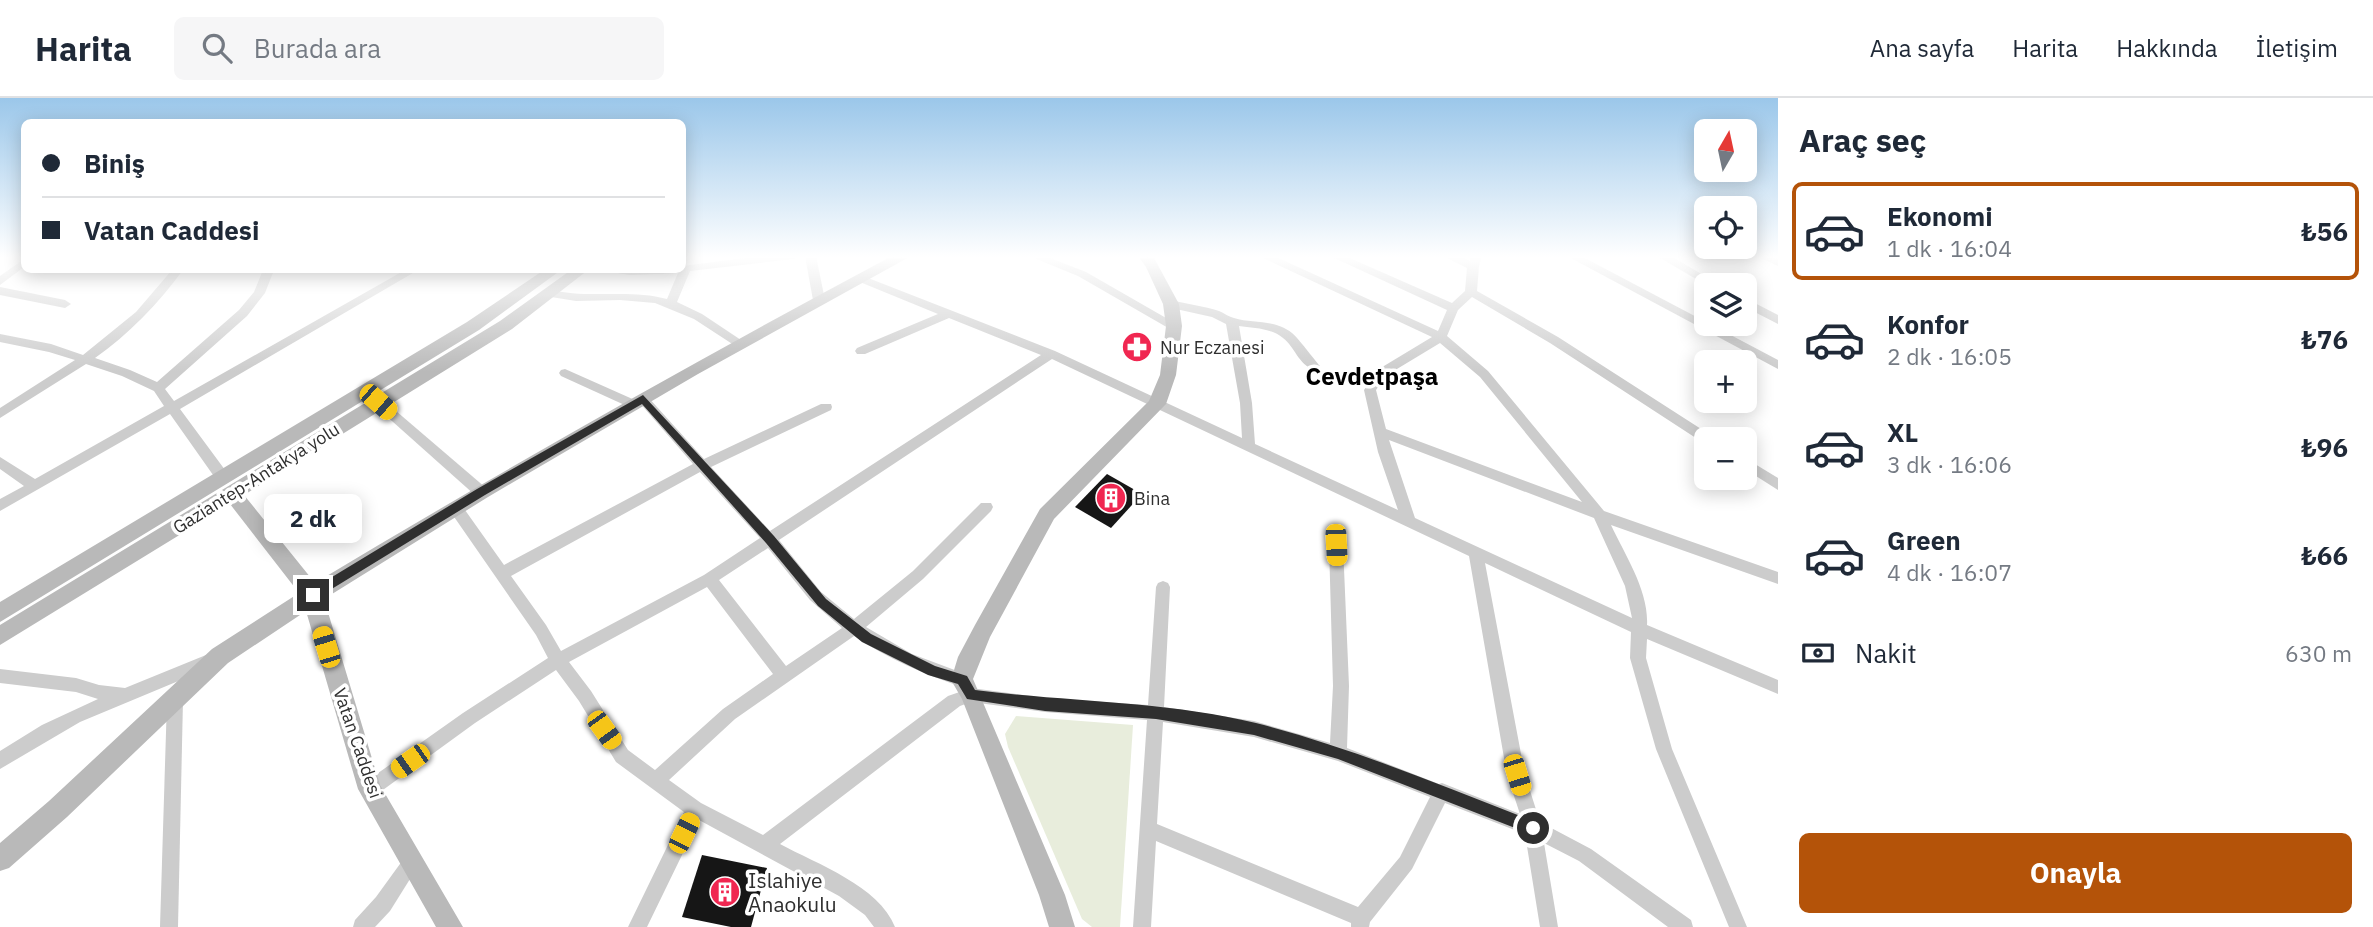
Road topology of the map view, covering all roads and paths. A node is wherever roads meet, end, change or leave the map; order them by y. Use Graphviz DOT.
graph roads {
  1 [pos="22,295"];
  2 [pos="160,295"];
  3 [pos="258,295"];
  4 [pos="369,295"];
  5 [pos="517,295"];
  6 [pos="547,295"];
  7 [pos="557,295"];
  8 [pos="673,295"];
  9 [pos="819,295"];
  10 [pos="829,295"];
  11 [pos="902,295"];
  12 [pos="1119,295"];
  13 [pos="1167,295"];
  14 [pos="1348,295"];
  15 [pos="1425,295"];
  16 [pos="1468,295"];
  17 [pos="1476,295"];
  18 [pos="1645,295"];
  19 [pos="820,300"];
  20 [pos="671,302"];
  21 [pos="65,304"];
  22 [pos="1171,304"];
  23 [pos="1453,307"];
  24 [pos="1757,309"];
  25 [pos="950,313"];
  26 [pos="1778,320"];
  27 [pos="1232,322"];
  28 [pos="1174,326"];
  29 [pos="1440,337"];
  30 [pos="0,338"];
  31 [pos="740,345"];
  32 [pos="861,351"];
  33 [pos="1051,354"];
  34 [pos="87,360"];
  35 [pos="1778,365"];
  36 [pos="1314,366"];
  37 [pos="565,373"];
  38 [pos="158,388"];
  39 [pos="638,401"];
  40 [pos="378,402"];
  41 [pos="1157,404"];
  42 [pos="173,407"];
  43 [pos="826,407"];
  44 [pos="0,414"];
  45 [pos="1694,431"];
  46 [pos="1381,432"];
  47 [pos="1250,447"];
  48 [pos="0,462"];
  49 [pos="701,466"];
  50 [pos="1757,471"];
  51 [pos="1778,485"];
  52 [pos="35,486"];
  53 [pos="228,487"];
  54 [pos="481,492"];
  55 [pos="0,506"];
  56 [pos="455,507"];
  57 [pos="986,507"];
  58 [pos="1599,514"];
  59 [pos="1409,521"];
  60 [pos="770,540"];
  61 [pos="1336,545"];
  62 [pos="1476,553"];
  63 [pos="503,573"];
  64 [pos="1778,578"];
  65 [pos="709,579"];
  66 [pos="1163,587"];
  67 [pos="313,595"];
  68 [pos="0,613"];
  69 [pos="855,627"];
  70 [pos="1640,629"];
  71 [pos="0,636"];
  72 [pos="220,656"];
  73 [pos="558,660"];
  74 [pos="0,676"];
  75 [pos="784,676"];
  76 [pos="967,687"];
  77 [pos="1778,687"];
  78 [pos="124,694"];
  79 [pos="175,700"];
  80 [pos="1156,713"];
  81 [pos="1338,752"];
  82 [pos="0,761"];
  83 [pos="657,780"];
  84 [pos="370,789"];
  85 [pos="1442,790"];
  86 [pos="695,809"];
  87 [pos="1533,828"];
  88 [pos="1148,829"];
  89 [pos="763,846"];
  90 [pos="0,859"];
  91 [pos="411,863"];
  92 [pos="1360,922"];
  93 [pos="169,927"];
  94 [pos="362,927"];
  95 [pos="450,927"];
  96 [pos="637,927"];
  97 [pos="886,927"];
  98 [pos="1062,927"];
  99 [pos="1142,927"];
  100 [pos="1549,927"];
  101 [pos="1684,927"];
  102 [pos="1738,927"];
  1 -- 21 [label="street"];
  2 -- 34 [label="street"];
  3 -- 38 [label="street"];
  4 -- 42 [label="street"];
  5 -- 53 [label="street, Gaziantep-Antakya yolu"];
  6 -- 40 [label="street, Gaziantep-Antakya yolu"];
  7 -- 20 [label="street"];
  8 -- 20 [label="street"];
  9 -- 19 [label="street"];
  10 -- 19 [label="street"];
  11 -- 25 [label="street"];
  12 -- 28 [label="street"];
  13 -- 22 [label="street"];
  14 -- 29 [label="street"];
  15 -- 23 [label="street"];
  16 -- 23 [label="street"];
  17 -- 45 [label="street"];
  18 -- 35 [label="street"];
  19 -- 31 [label="street"];
  20 -- 31 [label="street"];
  22 -- 27 [label="street"];
  22 -- 28 [label="street"];
  23 -- 29 [label="street"];
  24 -- 26 [label="street"];
  25 -- 32 [label="street"];
  25 -- 33 [label="street"];
  27 -- 36 [label="street"];
  27 -- 47 [label="street"];
  28 -- 41 [label="street"];
  29 -- 46 [label="street"];
  29 -- 58 [label="street"];
  30 -- 34 [label="street"];
  31 -- 39 [label="street"];
  33 -- 41 [label="street"];
  33 -- 60 [label="street"];
  34 -- 38 [label="street"];
  34 -- 44 [label="street"];
  37 -- 39 [label="street"];
  38 -- 42 [label="street"];
  39 -- 49 [label="street"];
  39 -- 54 [label="street"];
  40 -- 53 [label="street, Gaziantep-Antakya yolu"];
  40 -- 54 [label="street"];
  41 -- 47 [label="street"];
  41 -- 76 [label="street"];
  42 -- 52 [label="street"];
  42 -- 53 [label="street"];
  43 -- 49 [label="street"];
  46 -- 58 [label="street"];
  46 -- 59 [label="street"];
  47 -- 59 [label="street"];
  48 -- 52 [label="street"];
  49 -- 60 [label="street"];
  49 -- 63 [label="street"];
  50 -- 51 [label="street"];
  52 -- 55 [label="street"];
  53 -- 67 [label="street"];
  53 -- 68 [label="street, Gaziantep-Antakya yolu"];
  53 -- 71 [label="street, Gaziantep-Antakya yolu"];
  54 -- 56 [label="street"];
  56 -- 63 [label="street"];
  56 -- 67 [label="street"];
  57 -- 69 [label="street"];
  58 -- 64 [label="street"];
  58 -- 70 [label="street"];
  59 -- 62 [label="street"];
  60 -- 65 [label="street"];
  60 -- 69 [label="street"];
  61 -- 81 [label="street"];
  62 -- 70 [label="street"];
  62 -- 87 [label="street"];
  63 -- 73 [label="street"];
  65 -- 73 [label="street"];
  65 -- 75 [label="street"];
  66 -- 80 [label="street"];
  67 -- 72 [label="street"];
  67 -- 84 [label="street, Vatan Caddesi"];
  69 -- 75 [label="street"];
  69 -- 76 [label="street"];
  70 -- 77 [label="street"];
  70 -- 102 [label="street"];
  72 -- 78 [label="street"];
  72 -- 79 [label="street"];
  73 -- 83 [label="street"];
  73 -- 84 [label="street"];
  74 -- 78 [label="street"];
  75 -- 83 [label="street"];
  76 -- 80 [label="street"];
  76 -- 89 [label="street"];
  76 -- 98 [label="street"];
  78 -- 82 [label="street"];
  79 -- 90 [label="street"];
  79 -- 93 [label="street"];
  80 -- 81 [label="street"];
  80 -- 88 [label="street"];
  81 -- 85 [label="street"];
  83 -- 86 [label="street"];
  84 -- 91 [label="street, Vatan Caddesi"];
  85 -- 87 [label="street"];
  85 -- 92 [label="street"];
  86 -- 89 [label="street"];
  86 -- 96 [label="street"];
  87 -- 100 [label="street"];
  87 -- 101 [label="street"];
  88 -- 92 [label="street"];
  88 -- 99 [label="street"];
  89 -- 97 [label="street"];
  91 -- 94 [label="street"];
  91 -- 95 [label="street, Vatan Caddesi"];
}
